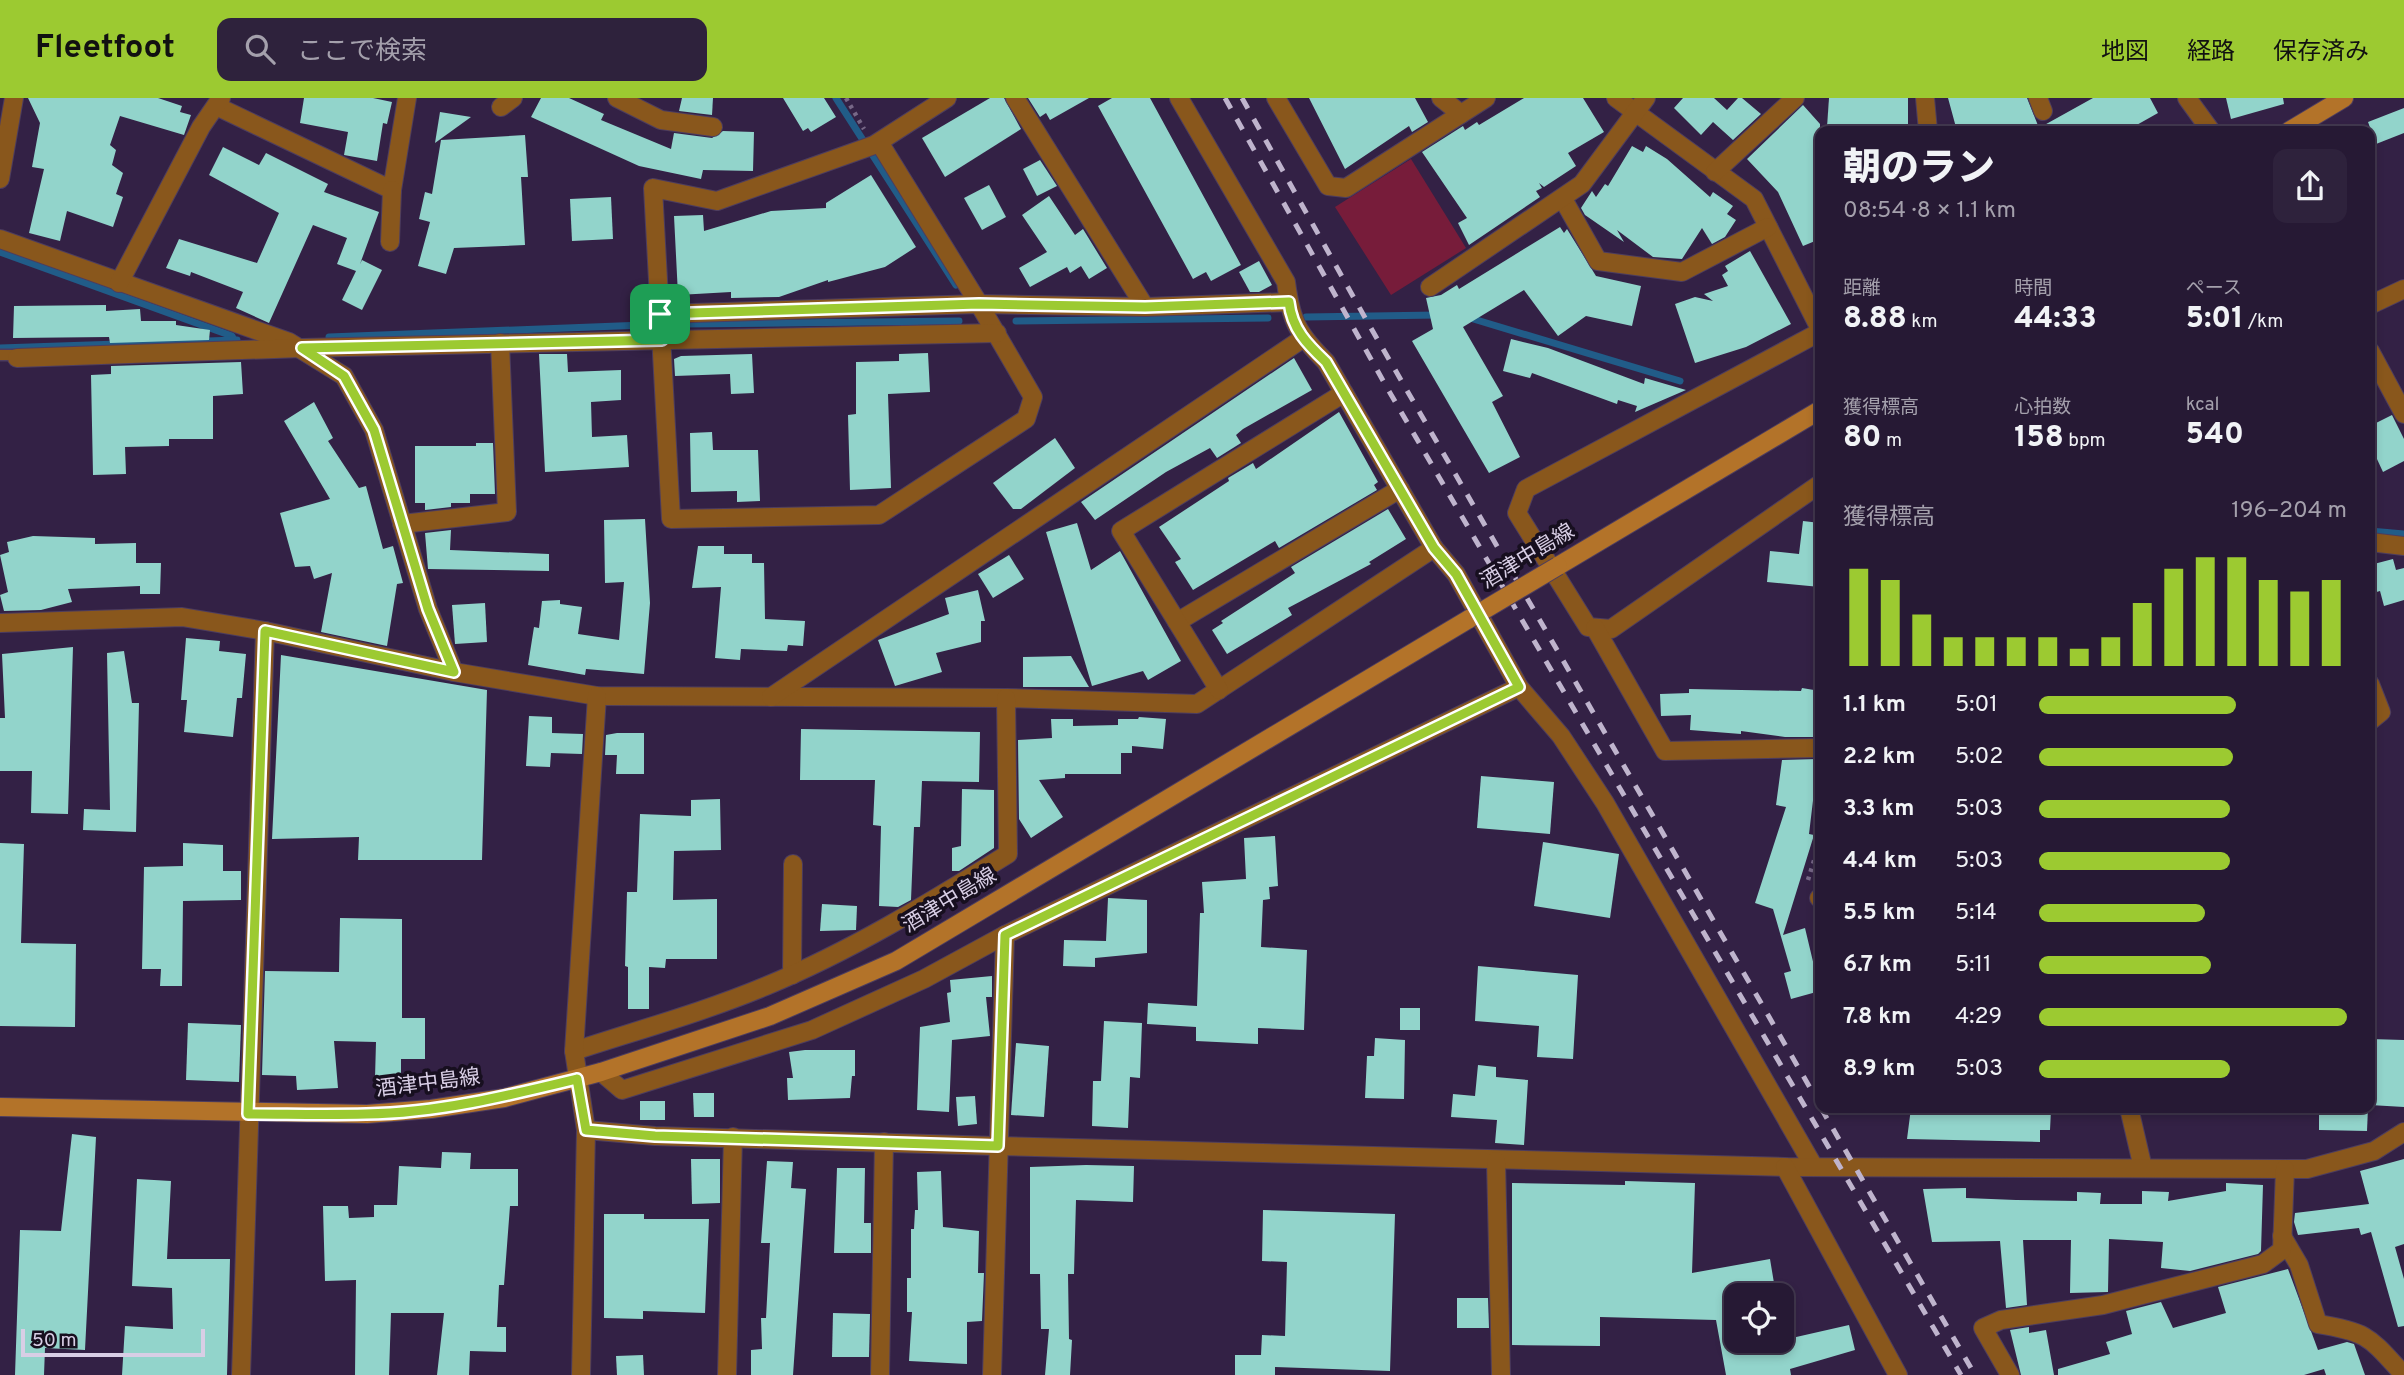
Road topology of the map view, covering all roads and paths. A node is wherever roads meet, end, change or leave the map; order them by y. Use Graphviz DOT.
graph roads {
  1 [pos="13,98"];
  2 [pos="407,98"];
  3 [pos="617,98"];
  4 [pos="846,98"];
  5 [pos="947,98"];
  6 [pos="1015,98"];
  7 [pos="1179,98"];
  8 [pos="1276,98"];
  9 [pos="1441,98"];
  10 [pos="1486,98"];
  11 [pos="1616,98"];
  12 [pos="1646,98"];
  13 [pos="1795,98"];
  14 [pos="1925,98"];
  15 [pos="2187,98"];
  16 [pos="2344,98"];
  17 [pos="216,100"];
  18 [pos="1461,114"];
  19 [pos="1634,114"];
  20 [pos="1928,126"];
  21 [pos="2207,126"];
  22 [pos="2297,126"];
  23 [pos="713,127"];
  24 [pos="871,146"];
  25 [pos="1715,172"];
  26 [pos="0,179"];
  27 [pos="392,190"];
  28 [pos="1563,199"];
  29 [pos="1768,227"];
  30 [pos="0,239"];
  31 [pos="390,242"];
  32 [pos="119,283"];
  33 [pos="1430,286"];
  34 [pos="2404,289"];
  35 [pos="1289,302"];
  36 [pos="2375,302"];
  37 [pos="979,304"];
  38 [pos="1145,307"];
  39 [pos="660,314"];
  40 [pos="1815,321"];
  41 [pos="996,333"];
  42 [pos="1815,334"];
  43 [pos="1302,339"];
  44 [pos="662,340"];
  45 [pos="500,343"];
  46 [pos="302,348"];
  47 [pos="9,357"];
  48 [pos="2375,360"];
  49 [pos="1344,393"];
  50 [pos="1815,413"];
  51 [pos="2404,414"];
  52 [pos="1815,487"];
  53 [pos="1400,489"];
  54 [pos="402,524"];
  55 [pos="2375,543"];
  56 [pos="2404,546"];
  57 [pos="1434,548"];
  58 [pos="1177,622"];
  59 [pos="0,623"];
  60 [pos="1595,628"];
  61 [pos="265,631"];
  62 [pos="454,672"];
  63 [pos="1519,687"];
  64 [pos="1219,690"];
  65 [pos="597,696"];
  66 [pos="771,697"];
  67 [pos="2375,697"];
  68 [pos="1006,698"];
  69 [pos="2375,717"];
  70 [pos="1815,748"];
  71 [pos="1815,857"];
  72 [pos="793,864"];
  73 [pos="1815,892"];
  74 [pos="1005,935"];
  75 [pos="792,975"];
  76 [pos="574,1051"];
  77 [pos="601,1073"];
  78 [pos="577,1079"];
  79 [pos="0,1107"];
  80 [pos="2130,1113"];
  81 [pos="248,1114"];
  82 [pos="586,1130"];
  83 [pos="2404,1132"];
  84 [pos="733,1138"];
  85 [pos="884,1142"];
  86 [pos="998,1146"];
  87 [pos="1496,1161"];
  88 [pos="1785,1167"];
  89 [pos="1814,1167"];
  90 [pos="2143,1168"];
  91 [pos="2286,1169"];
  92 [pos="2282,1236"];
  93 [pos="241,1375"];
  94 [pos="581,1375"];
  95 [pos="727,1375"];
  96 [pos="880,1375"];
  97 [pos="992,1375"];
  98 [pos="1501,1375"];
  99 [pos="1898,1375"];
  100 [pos="2010,1375"];
  101 [pos="2404,1375"];
  1 -- 26 [label="street"];
  2 -- 27 [label="street"];
  3 -- 23 [label="street"];
  4 -- 24 [label="path"];
  5 -- 24 [label="street"];
  6 -- 38 [label="street"];
  7 -- 35 [label="street"];
  8 -- 18 [label="street"];
  9 -- 18 [label="street"];
  10 -- 18 [label="street"];
  11 -- 19 [label="street"];
  12 -- 19 [label="street"];
  13 -- 25 [label="street"];
  14 -- 20 [label="street"];
  15 -- 21 [label="street"];
  16 -- 22 [label="main road"];
  17 -- 27 [label="street"];
  17 -- 32 [label="street"];
  19 -- 25 [label="street"];
  19 -- 28 [label="street"];
  24 -- 37 [label="street"];
  24 -- 39 [label="street"];
  25 -- 29 [label="street"];
  27 -- 31 [label="street"];
  28 -- 29 [label="street"];
  28 -- 33 [label="street"];
  29 -- 40 [label="street"];
  30 -- 32 [label="street"];
  32 -- 46 [label="street"];
  34 -- 36 [label="street"];
  35 -- 38 [label="street"];
  35 -- 43 [label="street"];
  37 -- 38 [label="street"];
  37 -- 39 [label="street"];
  37 -- 41 [label="street"];
  39 -- 44 [label="street"];
  41 -- 44 [label="street"];
  41 -- 44 [label="street"];
  42 -- 60 [label="street"];
  43 -- 49 [label="street"];
  43 -- 66 [label="street"];
  44 -- 45 [label="street"];
  45 -- 46 [label="street"];
  45 -- 54 [label="street"];
  46 -- 47 [label="street"];
  46 -- 54 [label="street"];
  48 -- 51 [label="street"];
  49 -- 53 [label="street"];
  49 -- 58 [label="street"];
  50 -- 77 [label="main road, 酒津中島線, bridge"];
  52 -- 60 [label="street"];
  53 -- 57 [label="street"];
  53 -- 58 [label="street"];
  54 -- 62 [label="street"];
  55 -- 56 [label="street"];
  57 -- 63 [label="street"];
  57 -- 64 [label="street"];
  58 -- 64 [label="street"];
  59 -- 61 [label="street"];
  60 -- 70 [label="street"];
  61 -- 62 [label="street"];
  61 -- 81 [label="street"];
  62 -- 65 [label="street"];
  63 -- 74 [label="street"];
  63 -- 89 [label="street"];
  64 -- 68 [label="street"];
  65 -- 66 [label="street"];
  65 -- 76 [label="street"];
  66 -- 68 [label="street"];
  67 -- 69 [label="street"];
  68 -- 75 [label="street"];
  71 -- 73 [label="path"];
  72 -- 75 [label="street"];
  74 -- 77 [label="street"];
  74 -- 86 [label="street"];
  75 -- 76 [label="street"];
  76 -- 78 [label="street"];
  77 -- 78 [label="main road, 酒津中島線"];
  78 -- 81 [label="main road, 酒津中島線"];
  78 -- 82 [label="street"];
  79 -- 81 [label="main road, 酒津中島線"];
  80 -- 90 [label="street"];
  81 -- 93 [label="street"];
  82 -- 84 [label="street"];
  82 -- 94 [label="street"];
  83 -- 91 [label="street"];
  84 -- 85 [label="street"];
  84 -- 95 [label="street"];
  85 -- 86 [label="street"];
  85 -- 96 [label="street"];
  86 -- 87 [label="street"];
  86 -- 97 [label="street"];
  87 -- 88 [label="street"];
  87 -- 98 [label="street"];
  88 -- 89 [label="street"];
  88 -- 99 [label="street"];
  89 -- 90 [label="street"];
  90 -- 91 [label="street"];
  91 -- 92 [label="street"];
  92 -- 100 [label="street"];
  92 -- 101 [label="street"];
}
